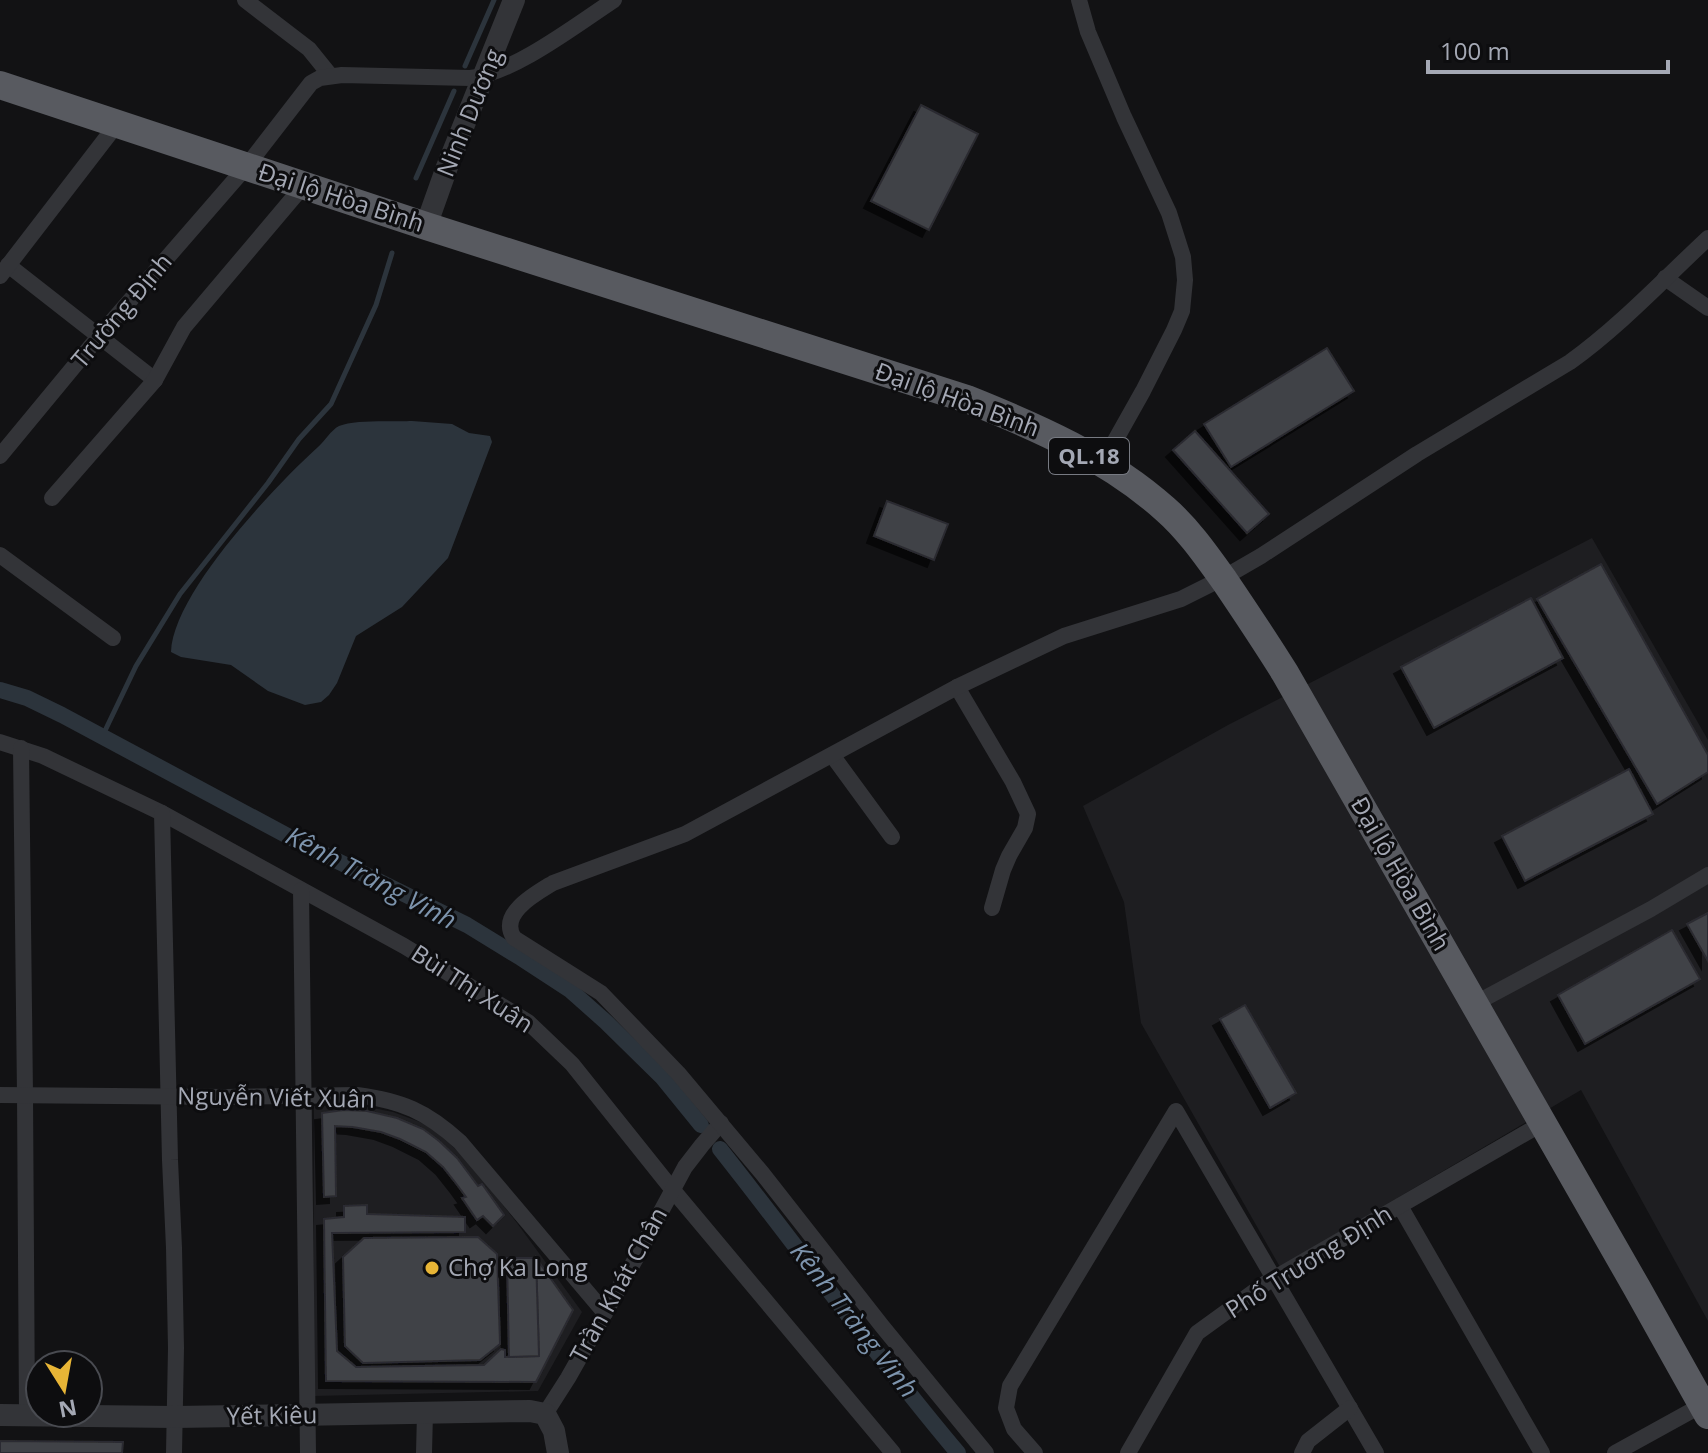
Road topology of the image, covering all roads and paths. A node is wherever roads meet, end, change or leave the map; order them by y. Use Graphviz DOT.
graph roads {
  1 [pos="245,0"];
  2 [pos="514,0"];
  3 [pos="614,0"];
  4 [pos="1079,0"];
  5 [pos="330,75"];
  6 [pos="483,77"];
  7 [pos="0,85"];
  8 [pos="117,124"];
  9 [pos="246,167"];
  10 [pos="304,185"];
  11 [pos="426,226"];
  12 [pos="1708,238"];
  13 [pos="4,270"];
  14 [pos="1665,278"];
  15 [pos="1708,308"];
  16 [pos="100,335"];
  17 [pos="155,380"];
  18 [pos="0,456"];
  19 [pos="1102,464"];
  20 [pos="52,498"];
  21 [pos="0,555"];
  22 [pos="1223,578"];
  23 [pos="113,638"];
  24 [pos="957,687"];
  25 [pos="0,742"];
  26 [pos="21,748"];
  27 [pos="832,755"];
  28 [pos="162,813"];
  29 [pos="892,837"];
  30 [pos="1708,875"];
  31 [pos="301,890"];
  32 [pos="992,908"];
  33 [pos="1474,1004"];
  34 [pos="0,1095"];
  35 [pos="25,1095"];
  36 [pos="168,1096"];
  37 [pos="305,1096"];
  38 [pos="721,1123"];
  39 [pos="1543,1123"];
  40 [pos="672,1189"];
  41 [pos="1400,1206"];
  42 [pos="1274,1279"];
  43 [pos="605,1313"];
  44 [pos="27,1349"];
  45 [pos="1350,1408"];
  46 [pos="1705,1410"];
  47 [pos="425,1413"];
  48 [pos="545,1414"];
  49 [pos="0,1415"];
  50 [pos="24,1415"];
  51 [pos="104,1416"];
  52 [pos="307,1416"];
  53 [pos="175,1417"];
  54 [pos="174,1453"];
  55 [pos="308,1453"];
  56 [pos="424,1453"];
  57 [pos="558,1453"];
  58 [pos="893,1453"];
  59 [pos="986,1453"];
  60 [pos="1035,1453"];
  61 [pos="1128,1453"];
  62 [pos="1302,1453"];
  63 [pos="1376,1453"];
  64 [pos="1542,1453"];
  65 [pos="1615,1453"];
  1 -- 5 [label="street"];
  2 -- 6 [label="street, Ninh Dương"];
  3 -- 6 [label="street"];
  4 -- 19 [label="street"];
  5 -- 6 [label="street"];
  5 -- 9 [label="street, Trường Định"];
  6 -- 11 [label="street, Ninh Dương"];
  7 -- 8 [label="highway, Đại lộ Hòa Bình / QL.18"];
  8 -- 9 [label="highway, Đại lộ Hòa Bình / QL.18"];
  8 -- 13 [label="street"];
  9 -- 10 [label="highway, Đại lộ Hòa Bình / QL.18"];
  9 -- 16 [label="street, Trường Định"];
  10 -- 11 [label="highway, Đại lộ Hòa Bình / QL.18"];
  10 -- 17 [label="street"];
  11 -- 19 [label="highway, Đại lộ Hòa Bình / QL.18"];
  12 -- 14 [label="street"];
  13 -- 16 [label="street"];
  14 -- 15 [label="street"];
  14 -- 22 [label="street"];
  16 -- 17 [label="street"];
  16 -- 18 [label="street, Trường Định"];
  17 -- 20 [label="street"];
  19 -- 22 [label="highway, Đại lộ Hòa Bình / QL.18"];
  21 -- 23 [label="street"];
  22 -- 24 [label="street"];
  22 -- 33 [label="highway, Đại lộ Hòa Bình / QL.18"];
  24 -- 27 [label="street"];
  24 -- 32 [label="street"];
  25 -- 26 [label="street, Bùi Thị Xuân"];
  26 -- 28 [label="street, Bùi Thị Xuân"];
  26 -- 35 [label="street"];
  27 -- 29 [label="street"];
  27 -- 38 [label="street"];
  28 -- 31 [label="street, Bùi Thị Xuân"];
  28 -- 36 [label="street"];
  30 -- 33 [label="street"];
  31 -- 37 [label="street"];
  31 -- 40 [label="street, Bùi Thị Xuân"];
  33 -- 39 [label="highway, Đại lộ Hòa Bình / QL.18"];
  34 -- 35 [label="street, Nguyễn Viết Xuân"];
  35 -- 36 [label="street, Nguyễn Viết Xuân"];
  35 -- 44 [label="street"];
  36 -- 37 [label="street, Nguyễn Viết Xuân"];
  36 -- 53 [label="street"];
  37 -- 43 [label="street, Nguyễn Viết Xuân"];
  37 -- 52 [label="street"];
  38 -- 40 [label="street, Trần Khát Chân"];
  38 -- 59 [label="street"];
  39 -- 41 [label="street, Phố Trương Định"];
  39 -- 46 [label="highway, Đại lộ Hòa Bình / QL.18"];
  40 -- 43 [label="street, Trần Khát Chân"];
  40 -- 58 [label="street, Bùi Thị Xuân"];
  41 -- 42 [label="street, Phố Trương Định"];
  41 -- 64 [label="street"];
  42 -- 45 [label="street"];
  42 -- 60 [label="street"];
  42 -- 61 [label="street, Phố Trương Định"];
  43 -- 48 [label="street, Trần Khát Chân"];
  45 -- 62 [label="street"];
  45 -- 63 [label="street"];
  46 -- 65 [label="street"];
  47 -- 48 [label="street, Yết Kiêu"];
  47 -- 52 [label="street, Yết Kiêu"];
  47 -- 56 [label="street"];
  48 -- 57 [label="street"];
  49 -- 50 [label="street, Yết Kiêu"];
  51 -- 53 [label="street, Yết Kiêu"];
  52 -- 53 [label="street, Yết Kiêu"];
  52 -- 55 [label="street"];
  53 -- 54 [label="street"];
}
